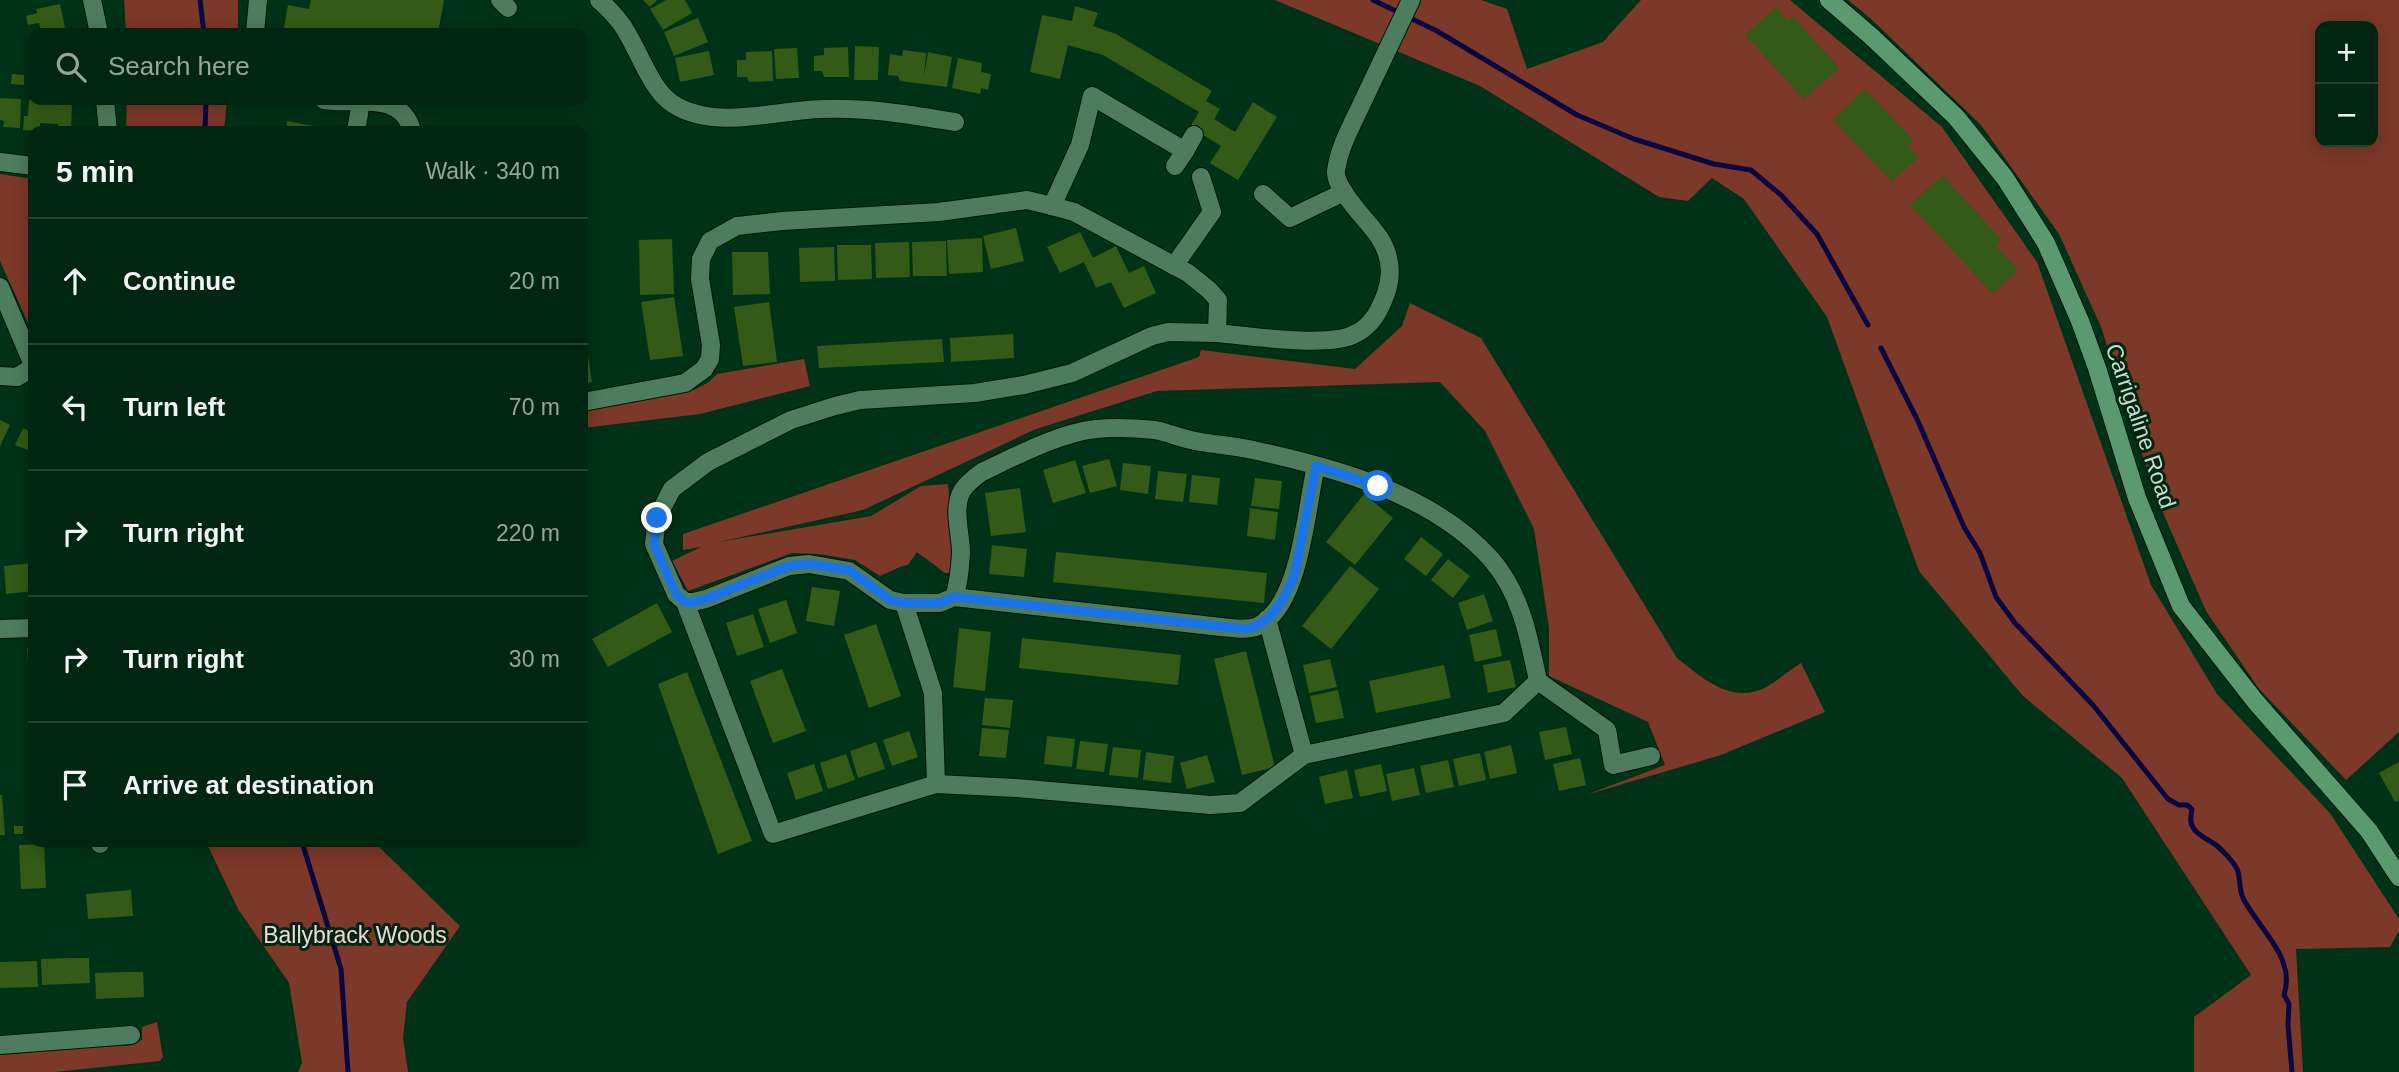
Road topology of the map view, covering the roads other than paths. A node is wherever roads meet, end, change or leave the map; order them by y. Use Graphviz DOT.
graph roads {
  1 [pos="92,0"];
  2 [pos="258,0"];
  3 [pos="600,0"];
  4 [pos="1411,0"];
  5 [pos="1829,0"];
  6 [pos="98,28"];
  7 [pos="255,28"];
  8 [pos="105,105"];
  9 [pos="360,105"];
  10 [pos="392,105"];
  11 [pos="955,122"];
  12 [pos="108,126"];
  13 [pos="357,126"];
  14 [pos="410,126"];
  15 [pos="0,162"];
  16 [pos="28,165"];
  17 [pos="1175,166"];
  18 [pos="1201,177"];
  19 [pos="1344,192"];
  20 [pos="1263,194"];
  21 [pos="1052,206"];
  22 [pos="1174,266"];
  23 [pos="0,287"];
  24 [pos="1217,333"];
  25 [pos="28,354"];
  26 [pos="28,369"];
  27 [pos="0,376"];
  28 [pos="588,401"];
  29 [pos="1316,466"];
  30 [pos="954,597"];
  31 [pos="685,602"];
  32 [pos="904,603"];
  33 [pos="1267,619"];
  34 [pos="28,628"];
  35 [pos="0,629"];
  36 [pos="1538,681"];
  37 [pos="1304,755"];
  38 [pos="1651,756"];
  39 [pos="936,784"];
  40 [pos="2399,877"];
  41 [pos="131,1035"];
  42 [pos="0,1045"];
  1 -- 6 [label="street"];
  2 -- 7 [label="street"];
  3 -- 11 [label="street"];
  4 -- 19 [label="street"];
  5 -- 40 [label="main road, Carrigaline Road"];
  8 -- 12 [label="street"];
  9 -- 13 [label="street"];
  10 -- 14 [label="street"];
  15 -- 16 [label="street"];
  17 -- 21 [label="street"];
  18 -- 22 [label="street"];
  19 -- 20 [label="street"];
  19 -- 24 [label="street"];
  21 -- 22 [label="street"];
  21 -- 28 [label="street"];
  22 -- 24 [label="street"];
  23 -- 25 [label="street"];
  24 -- 31 [label="street"];
  26 -- 27 [label="street"];
  29 -- 30 [label="street"];
  29 -- 33 [label="street"];
  29 -- 36 [label="street"];
  30 -- 32 [label="street"];
  30 -- 33 [label="street"];
  31 -- 32 [label="street"];
  31 -- 39 [label="street"];
  32 -- 39 [label="street"];
  33 -- 37 [label="street"];
  34 -- 35 [label="street"];
  36 -- 37 [label="street"];
  36 -- 38 [label="street"];
  37 -- 39 [label="street"];
  41 -- 42 [label="street"];
}
